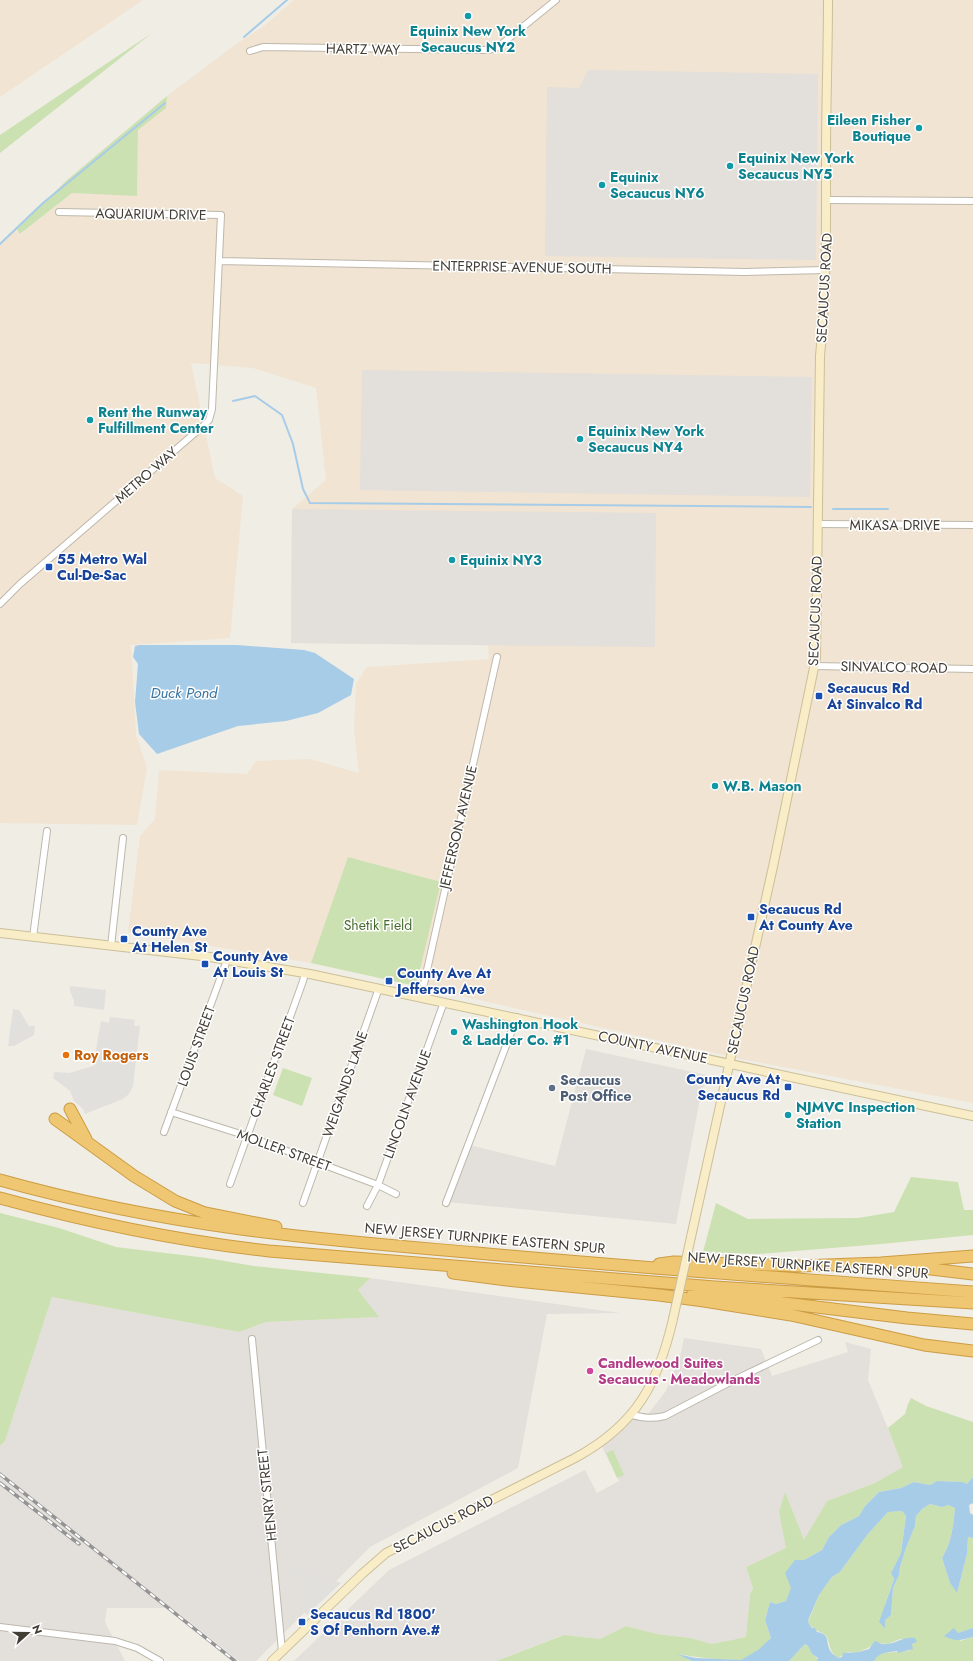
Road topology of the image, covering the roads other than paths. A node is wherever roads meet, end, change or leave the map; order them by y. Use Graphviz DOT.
graph roads {
  1 [pos="556,0"];
  2 [pos="828,0"];
  3 [pos="250,51"];
  4 [pos="827,200"];
  5 [pos="973,201"];
  6 [pos="59,212"];
  7 [pos="219,261"];
  8 [pos="826,270"];
  9 [pos="818,524"];
  10 [pos="973,525"];
  11 [pos="0,604"];
  12 [pos="497,657"];
  13 [pos="814,666"];
  14 [pos="973,668"];
  15 [pos="47,831"];
  16 [pos="123,838"];
  17 [pos="0,933"];
  18 [pos="33,938"];
  19 [pos="111,946"];
  20 [pos="227,960"];
  21 [pos="305,973"];
  22 [pos="379,988"];
  23 [pos="421,997"];
  24 [pos="444,1002"];
  25 [pos="517,1017"];
  26 [pos="729,1064"];
  27 [pos="70,1109"];
  28 [pos="171,1112"];
  29 [pos="973,1116"];
  30 [pos="56,1119"];
  31 [pos="164,1132"];
  32 [pos="247,1136"];
  33 [pos="88,1143"];
  34 [pos="318,1163"];
  35 [pos="0,1180"];
  36 [pos="230,1184"];
  37 [pos="378,1185"];
  38 [pos="396,1194"];
  39 [pos="0,1198"];
  40 [pos="303,1203"];
  41 [pos="446,1203"];
  42 [pos="367,1206"];
  43 [pos="329,1239"];
  44 [pos="973,1256"];
  45 [pos="414,1263"];
  46 [pos="881,1263"];
  47 [pos="629,1266"];
  48 [pos="973,1274"];
  49 [pos="595,1277"];
  50 [pos="973,1292"];
  51 [pos="973,1303"];
  52 [pos="973,1324"];
  53 [pos="252,1339"];
  54 [pos="818,1340"];
  55 [pos="973,1351"];
  56 [pos="632,1414"];
  57 [pos="0,1627"];
  58 [pos="282,1652"];
  59 [pos="160,1661"];
  60 [pos="272,1661"];
  1 -- 3 [label="street, HARTZ WAY"];
  2 -- 4 [label="main road, SECAUCUS ROAD"];
  4 -- 5 [label="street"];
  4 -- 8 [label="main road, SECAUCUS ROAD"];
  6 -- 7 [label="street, AQUARIUM DRIVE"];
  7 -- 8 [label="street, ENTERPRISE AVENUE SOUTH"];
  7 -- 11 [label="street, METRO WAY"];
  8 -- 9 [label="main road, SECAUCUS ROAD"];
  9 -- 10 [label="street, MIKASA DRIVE"];
  9 -- 13 [label="main road, SECAUCUS ROAD"];
  12 -- 23 [label="street, JEFFERSON AVENUE"];
  13 -- 14 [label="street, SINVALCO ROAD"];
  13 -- 26 [label="main road, SECAUCUS ROAD"];
  15 -- 18 [label="street"];
  16 -- 19 [label="street"];
  17 -- 18 [label="main road, COUNTY AVENUE"];
  18 -- 19 [label="main road, COUNTY AVENUE"];
  19 -- 20 [label="main road, COUNTY AVENUE"];
  20 -- 21 [label="main road, COUNTY AVENUE"];
  20 -- 28 [label="street, LOUIS STREET"];
  21 -- 22 [label="main road, COUNTY AVENUE"];
  21 -- 32 [label="street, CHARLES STREET"];
  22 -- 23 [label="main road, COUNTY AVENUE"];
  22 -- 34 [label="street, WEIGANDS LANE"];
  23 -- 24 [label="main road, COUNTY AVENUE"];
  24 -- 25 [label="main road, COUNTY AVENUE"];
  24 -- 37 [label="street, LINCOLN AVENUE"];
  25 -- 26 [label="main road, COUNTY AVENUE"];
  25 -- 41 [label="street"];
  26 -- 29 [label="main road, COUNTY AVENUE"];
  26 -- 56 [label="main road, SECAUCUS ROAD, bridge"];
  27 -- 33 [label="highway"];
  28 -- 31 [label="street, LOUIS STREET"];
  28 -- 32 [label="street, MOLLER STREET"];
  30 -- 33 [label="highway"];
  32 -- 34 [label="street, MOLLER STREET"];
  32 -- 36 [label="street, CHARLES STREET"];
  33 -- 43 [label="highway"];
  34 -- 37 [label="street, MOLLER STREET"];
  34 -- 40 [label="street, WEIGANDS LANE"];
  35 -- 43 [label="highway, NEW JERSEY TURNPIKE EASTERN SPUR"];
  37 -- 38 [label="street, MOLLER STREET"];
  37 -- 42 [label="street, LINCOLN AVENUE"];
  39 -- 45 [label="highway, NEW JERSEY TURNPIKE EASTERN SPUR"];
  43 -- 47 [label="highway, NEW JERSEY TURNPIKE EASTERN SPUR"];
  44 -- 46 [label="highway"];
  45 -- 49 [label="highway, NEW JERSEY TURNPIKE EASTERN SPUR"];
  45 -- 55 [label="highway"];
  46 -- 47 [label="highway"];
  46 -- 48 [label="highway"];
  47 -- 50 [label="highway, NEW JERSEY TURNPIKE EASTERN SPUR"];
  49 -- 51 [label="highway, NEW JERSEY TURNPIKE EASTERN SPUR"];
  49 -- 52 [label="highway"];
  53 -- 58 [label="street, HENRY STREET"];
  54 -- 56 [label="street"];
  56 -- 58 [label="main road, SECAUCUS ROAD"];
  57 -- 59 [label="street"];
  58 -- 60 [label="main road, SECAUCUS ROAD"];
}
